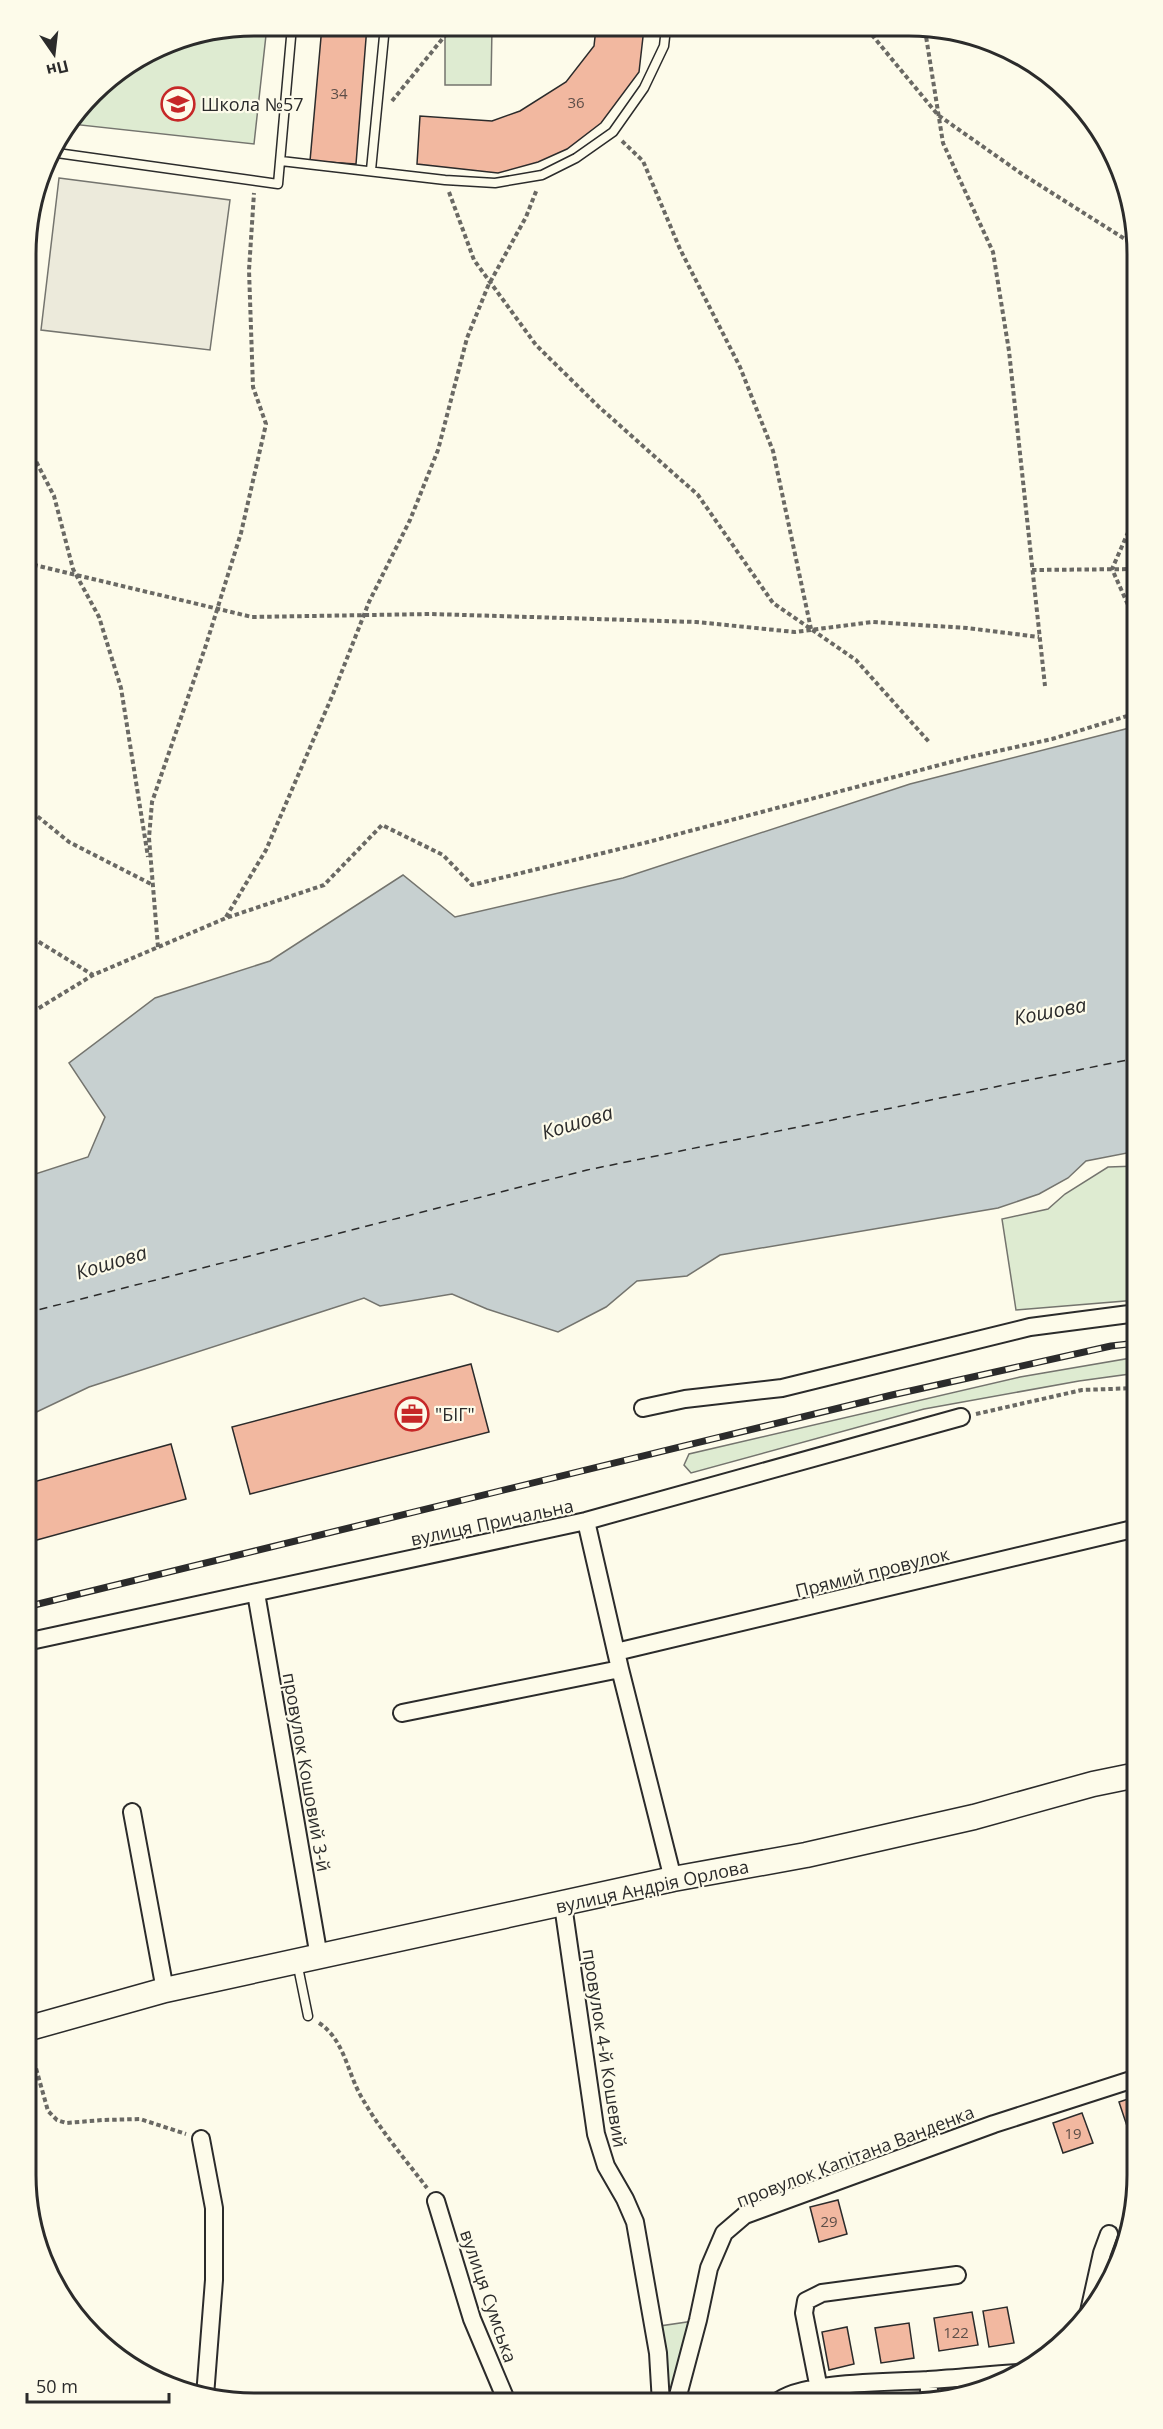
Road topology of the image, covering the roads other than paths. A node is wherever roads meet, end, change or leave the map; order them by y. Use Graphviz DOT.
graph roads {
  1 [pos="291,36"];
  2 [pos="384,36"];
  3 [pos="665,36"];
  4 [pos="61,154"];
  5 [pos="281,161"];
  6 [pos="371,170"];
  7 [pos="1127,1314"];
  8 [pos="643,1408"];
  9 [pos="961,1417"];
  10 [pos="586,1521"];
  11 [pos="1127,1531"];
  12 [pos="256,1593"];
  13 [pos="36,1640"];
  14 [pos="618,1660"];
  15 [pos="402,1713"];
  16 [pos="1127,1777"];
  17 [pos="132,1812"];
  18 [pos="673,1879"];
  19 [pos="563,1905"];
  20 [pos="308,1959"];
  21 [pos="165,1990"];
  22 [pos="308,2016"];
  23 [pos="36,2033"];
  24 [pos="1127,2081"];
  25 [pos="201,2139"];
  26 [pos="436,2201"];
  27 [pos="1109,2234"];
  28 [pos="957,2275"];
  29 [pos="1094,2290"];
  30 [pos="994,2375"];
  31 [pos="928,2380"];
  32 [pos="206,2388"];
  33 [pos="819,2389"];
  34 [pos="929,2392"];
  35 [pos="503,2393"];
  36 [pos="660,2393"];
  37 [pos="679,2393"];
  38 [pos="796,2393"];
  1 -- 5 [label="lane"];
  2 -- 6 [label="lane"];
  3 -- 6 [label="lane"];
  4 -- 5 [label="lane"];
  5 -- 6 [label="lane"];
  7 -- 8 [label="street"];
  9 -- 10 [label="street, вулиця Причальна"];
  10 -- 12 [label="street, вулиця Причальна"];
  10 -- 14 [label="street"];
  11 -- 14 [label="street, Прямий провулок"];
  12 -- 13 [label="street, вулиця Причальна"];
  12 -- 20 [label="street, провулок Кошовий 3-й"];
  14 -- 15 [label="street, Прямий провулок"];
  14 -- 18 [label="street"];
  16 -- 18 [label="street, вулиця Андрія Орлова"];
  17 -- 21 [label="street"];
  18 -- 19 [label="street, вулиця Андрія Орлова"];
  19 -- 20 [label="street, вулиця Андрія Орлова"];
  19 -- 36 [label="street, провулок 4-й Кошевий"];
  20 -- 21 [label="street, вулиця Андрія Орлова"];
  20 -- 22 [label="lane"];
  21 -- 23 [label="street, вулиця Андрія Орлова"];
  24 -- 37 [label="street, провулок Капітана Ванденка"];
  25 -- 32 [label="street"];
  26 -- 35 [label="street, вулиця Сумська"];
  27 -- 29 [label="street"];
  28 -- 33 [label="street"];
  30 -- 31 [label="street"];
  31 -- 33 [label="street"];
  31 -- 34 [label="street"];
  33 -- 38 [label="street"];
}
